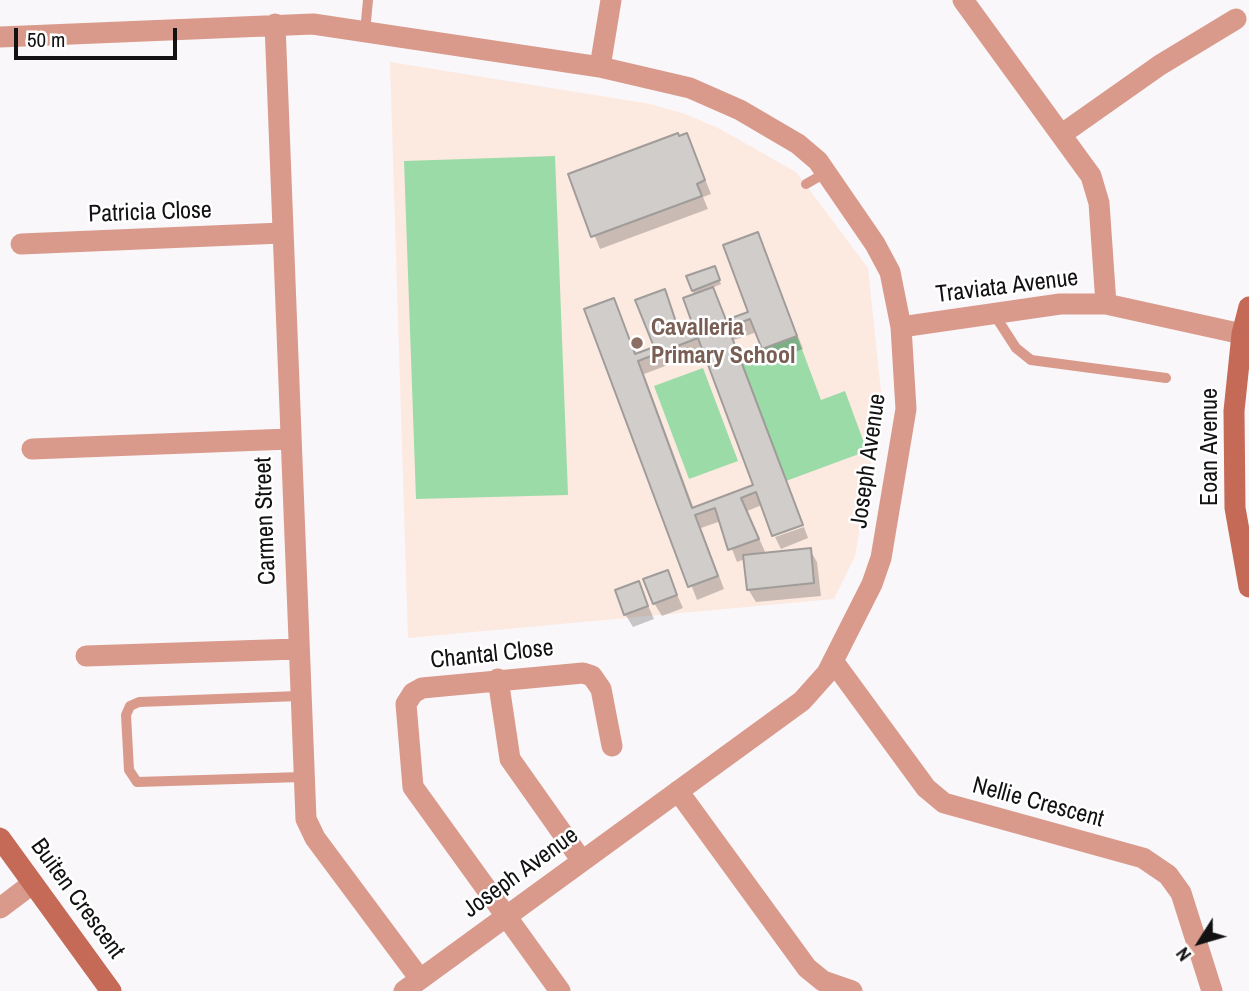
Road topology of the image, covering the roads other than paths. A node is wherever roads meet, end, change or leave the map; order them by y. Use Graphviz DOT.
graph roads {
  1 [pos="368,0"];
  2 [pos="611,0"];
  3 [pos="972,4"];
  4 [pos="1236,19"];
  5 [pos="275,24"];
  6 [pos="365,32"];
  7 [pos="0,37"];
  8 [pos="600,67"];
  9 [pos="1062,134"];
  10 [pos="827,172"];
  11 [pos="806,184"];
  12 [pos="282,233"];
  13 [pos="21,244"];
  14 [pos="1106,304"];
  15 [pos="1249,307"];
  16 [pos="994,313"];
  17 [pos="901,327"];
  18 [pos="1242,334"];
  19 [pos="1166,378"];
  20 [pos="289,439"];
  21 [pos="32,449"];
  22 [pos="1249,587"];
  23 [pos="297,649"];
  24 [pos="86,656"];
  25 [pos="833,661"];
  26 [pos="498,679"];
  27 [pos="299,696"];
  28 [pos="612,746"];
  29 [pos="302,777"];
  30 [pos="678,791"];
  31 [pos="0,838"];
  32 [pos="582,861"];
  33 [pos="33,884"];
  34 [pos="0,908"];
  35 [pos="505,917"];
  36 [pos="412,985"];
  37 [pos="111,991"];
  38 [pos="560,991"];
  39 [pos="852,991"];
  40 [pos="1212,991"];
  1 -- 6 [label="lane"];
  2 -- 8 [label="street"];
  3 -- 9 [label="street"];
  4 -- 9 [label="street"];
  5 -- 6 [label="street, Joseph Avenue"];
  5 -- 7 [label="street, Joseph Avenue"];
  5 -- 12 [label="street, Carmen Street"];
  6 -- 8 [label="street, Joseph Avenue"];
  8 -- 10 [label="street, Joseph Avenue"];
  9 -- 14 [label="street"];
  10 -- 11 [label="lane"];
  10 -- 17 [label="street, Joseph Avenue"];
  12 -- 13 [label="street, Patricia Close"];
  12 -- 20 [label="street, Carmen Street"];
  14 -- 16 [label="street, Traviata Avenue"];
  14 -- 18 [label="street, Traviata Avenue"];
  15 -- 18 [label="street, Eoan Avenue"];
  16 -- 17 [label="street, Traviata Avenue"];
  16 -- 19 [label="lane"];
  17 -- 25 [label="street, Joseph Avenue"];
  18 -- 22 [label="street, Eoan Avenue"];
  20 -- 21 [label="street"];
  20 -- 23 [label="street, Carmen Street"];
  23 -- 24 [label="street"];
  23 -- 27 [label="street, Carmen Street"];
  25 -- 30 [label="street, Joseph Avenue"];
  25 -- 40 [label="street, Nellie Crescent"];
  26 -- 28 [label="street, Chantal Close"];
  26 -- 32 [label="street"];
  26 -- 35 [label="street, Chantal Close"];
  27 -- 29 [label="street, Carmen Street"];
  27 -- 29 [label="lane"];
  29 -- 36 [label="street, Carmen Street"];
  30 -- 32 [label="street, Joseph Avenue"];
  30 -- 39 [label="street"];
  31 -- 33 [label="street, Buiten Crescent"];
  32 -- 35 [label="street, Joseph Avenue"];
  33 -- 34 [label="street"];
  33 -- 37 [label="street, Buiten Crescent"];
  35 -- 36 [label="street, Joseph Avenue"];
  35 -- 38 [label="street, Chantal Close"];
}
